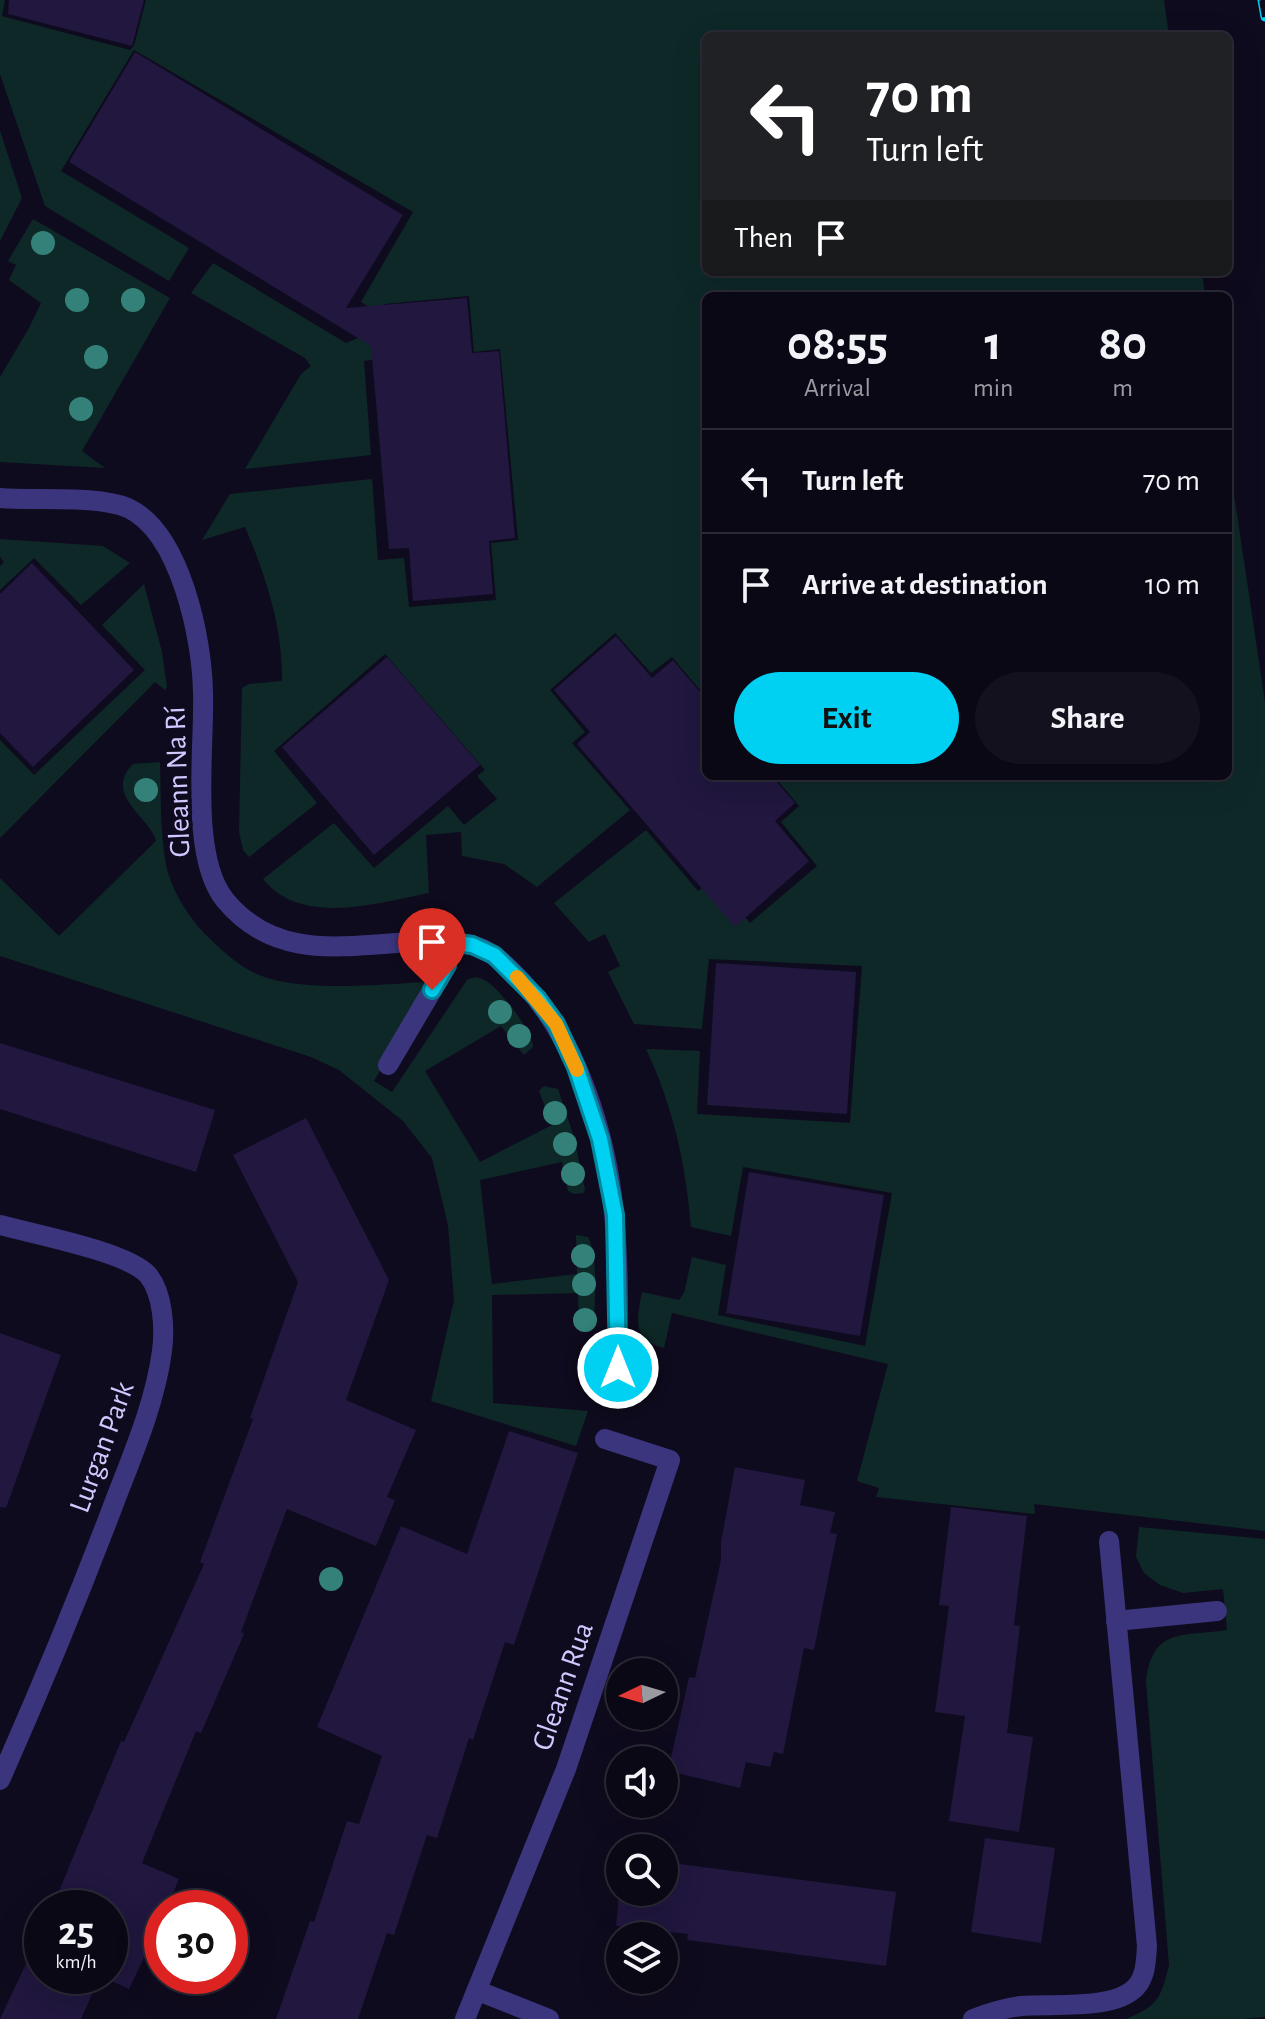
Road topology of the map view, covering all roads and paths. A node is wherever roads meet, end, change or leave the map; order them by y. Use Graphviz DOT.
graph roads {
  1 [pos="0,498"];
  2 [pos="441,941"];
  3 [pos="388,1065"];
  4 [pos="0,1225"];
  5 [pos="618,1368"];
  6 [pos="605,1439"];
  7 [pos="1109,1541"];
  8 [pos="1217,1611"];
  9 [pos="1116,1621"];
  10 [pos="0,1780"];
  11 [pos="478,1991"];
  12 [pos="465,2019"];
  13 [pos="549,2019"];
  14 [pos="973,2019"];
  1 -- 2 [label="street, Gleann Na Rí"];
  2 -- 3 [label="street"];
  2 -- 5 [label="street, Gleann Na Rí"];
  4 -- 10 [label="street, Lurgan Park"];
  6 -- 11 [label="street, Gleann Rua"];
  7 -- 9 [label="street"];
  8 -- 9 [label="street"];
  9 -- 14 [label="street"];
  11 -- 12 [label="street, Gleann Rua"];
  11 -- 13 [label="street"];
}
